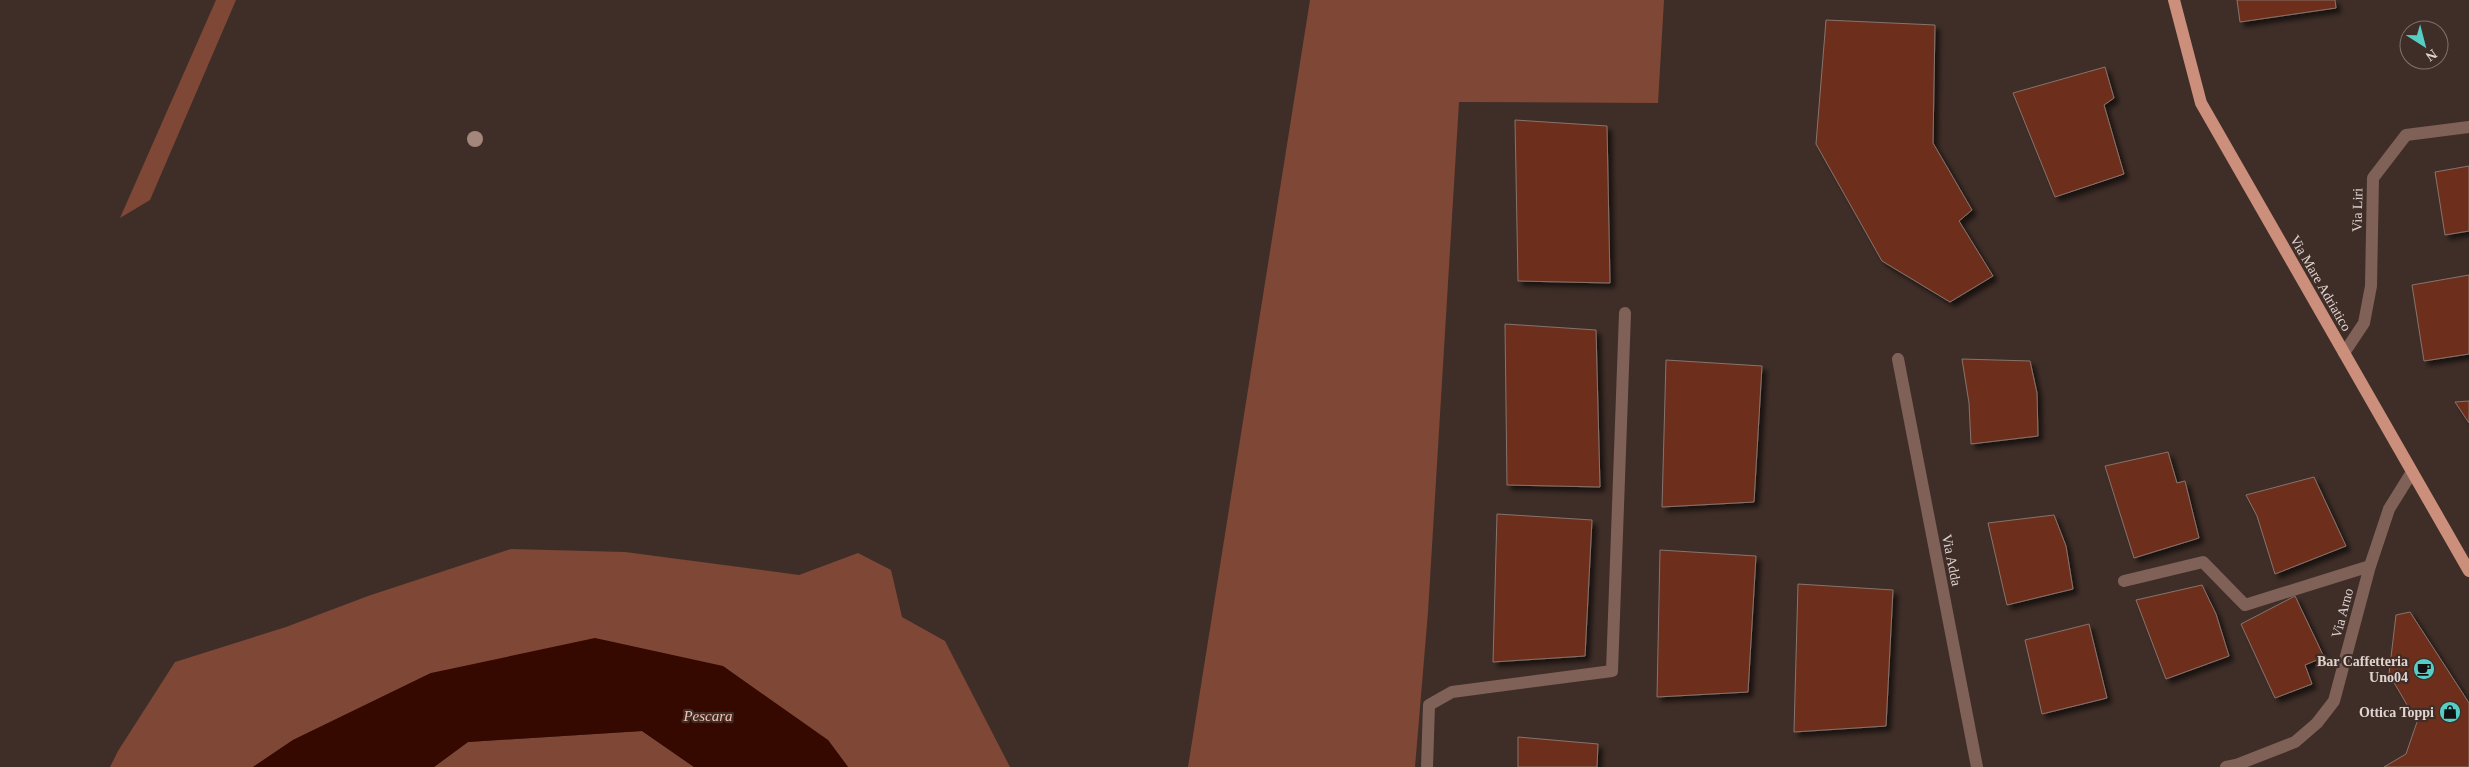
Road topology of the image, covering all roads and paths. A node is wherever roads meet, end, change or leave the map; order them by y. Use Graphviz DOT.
graph roads {
  1 [pos="2174,0"];
  2 [pos="2469,127"];
  3 [pos="1625,313"];
  4 [pos="2344,353"];
  5 [pos="1898,359"];
  6 [pos="2412,472"];
  7 [pos="2370,566"];
  8 [pos="2469,571"];
  9 [pos="2124,581"];
  10 [pos="1427,767"];
  11 [pos="1977,767"];
  12 [pos="2226,767"];
  1 -- 4 [label="main road, Via Mare Adriatico"];
  2 -- 4 [label="street, Via Liri"];
  3 -- 10 [label="street"];
  4 -- 6 [label="main road, Via Mare Adriatico"];
  5 -- 11 [label="street, Via Adda"];
  6 -- 7 [label="street, Via Arno"];
  6 -- 8 [label="main road, Via Mare Adriatico"];
  7 -- 9 [label="street"];
  7 -- 12 [label="street, Via Arno"];
}
